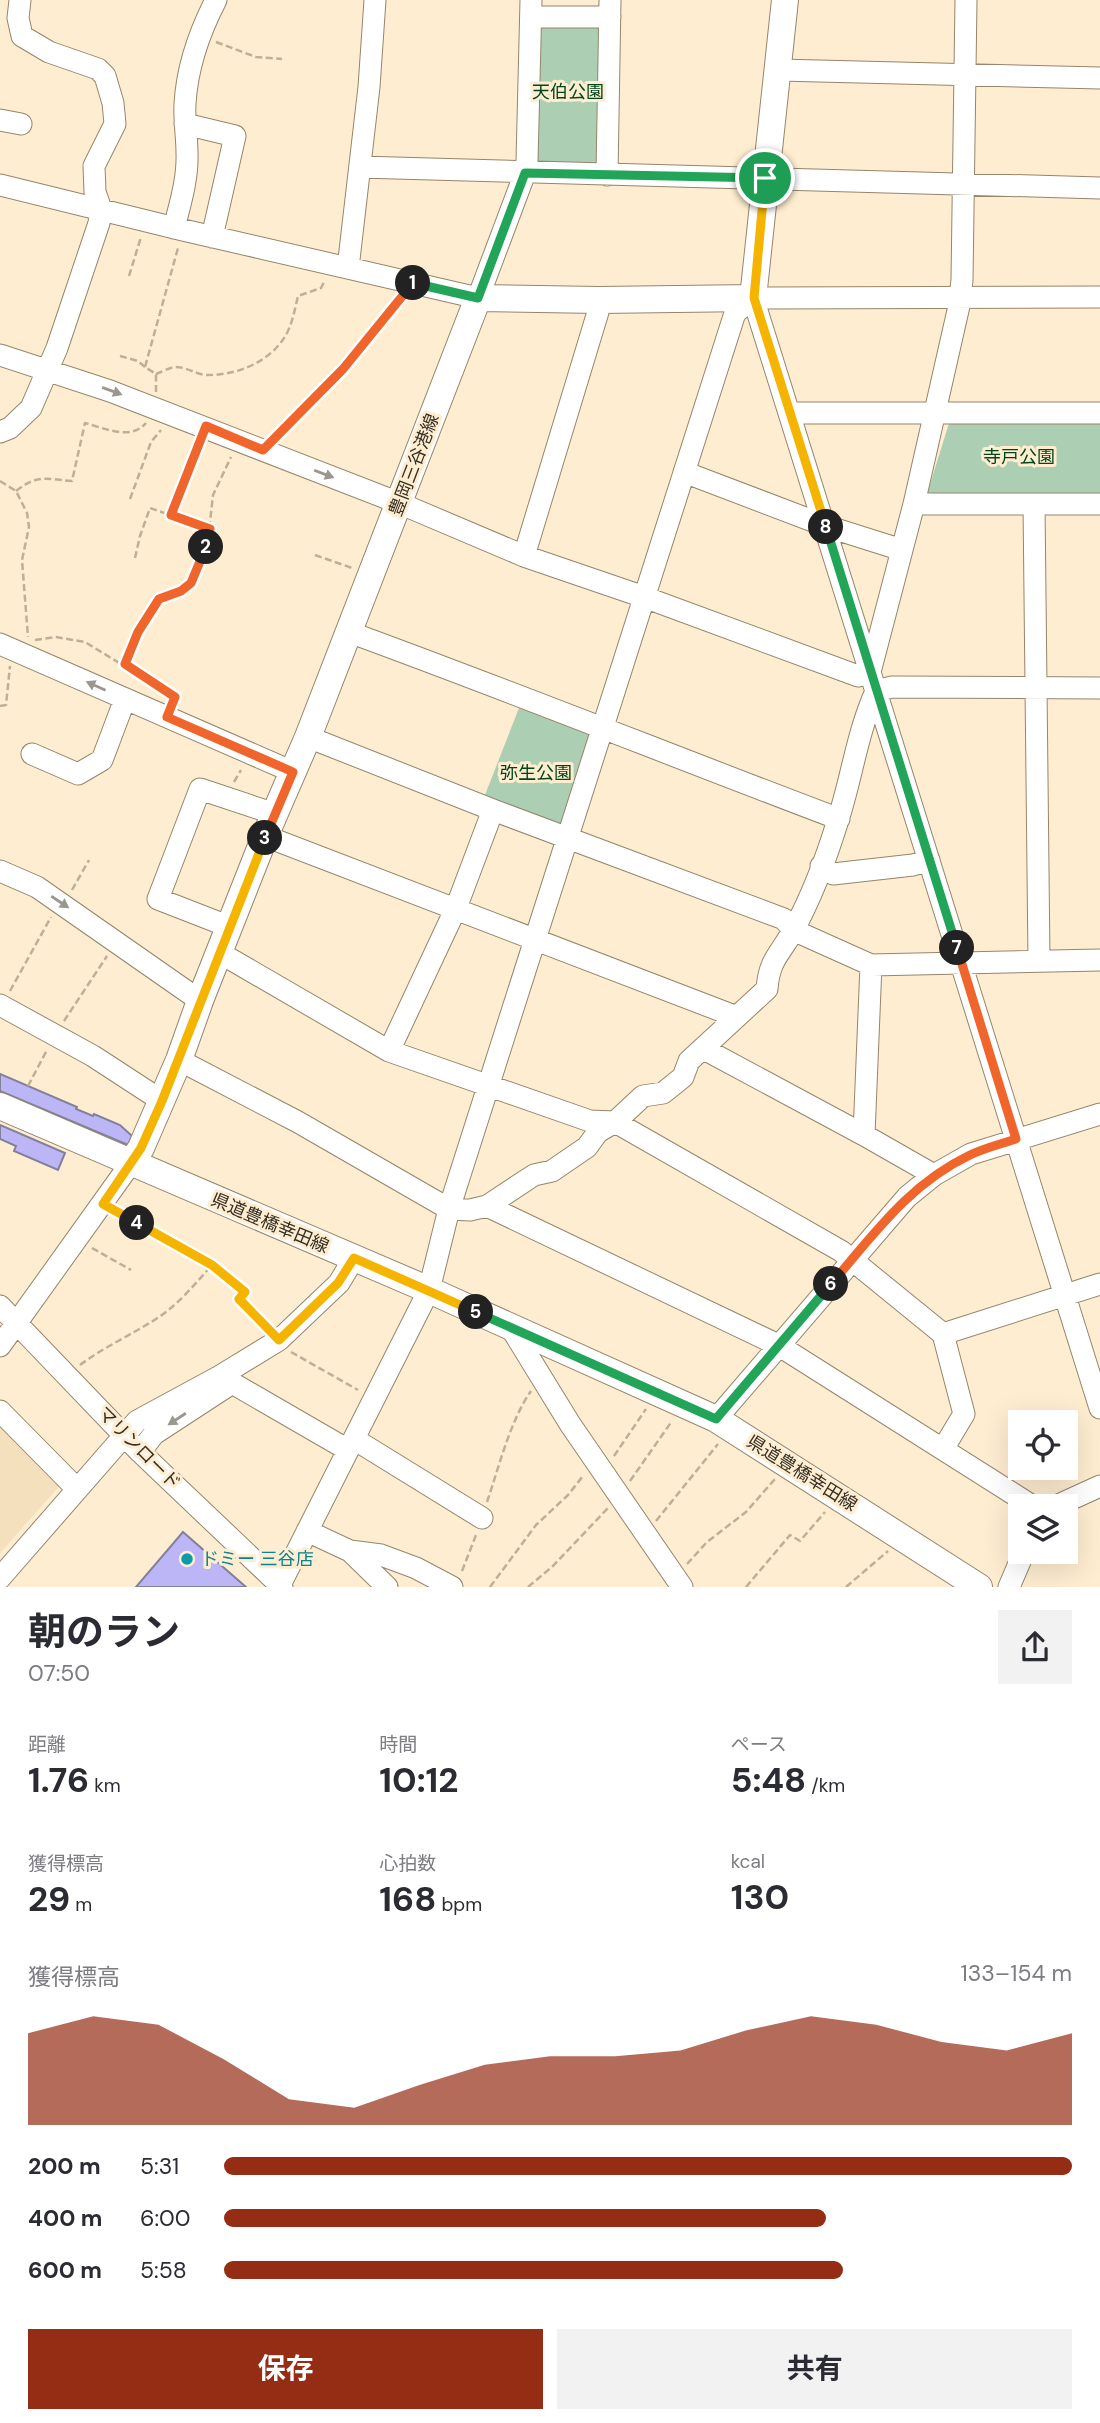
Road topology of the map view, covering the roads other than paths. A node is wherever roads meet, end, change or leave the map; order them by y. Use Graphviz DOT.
graph roads {
  1 [pos="20,0"];
  2 [pos="216,0"];
  3 [pos="375,0"];
  4 [pos="785,0"];
  5 [pos="966,0"];
  6 [pos="531,8"];
  7 [pos="610,8"];
  8 [pos="779,70"];
  9 [pos="965,73"];
  10 [pos="1100,78"];
  11 [pos="0,120"];
  12 [pos="21,124"];
  13 [pos="185,124"];
  14 [pos="360,167"];
  15 [pos="525,173"];
  16 [pos="607,175"];
  17 [pos="765,178"];
  18 [pos="964,184"];
  19 [pos="0,185"];
  20 [pos="1100,188"];
  21 [pos="101,209"];
  22 [pos="174,228"];
  23 [pos="212,237"];
  24 [pos="338,266"];
  25 [pos="961,296"];
  26 [pos="1100,297"];
  27 [pos="478,298"];
  28 [pos="754,298"];
  29 [pos="598,300"];
  30 [pos="0,355"];
  31 [pos="47,369"];
  32 [pos="789,413"];
  33 [pos="933,413"];
  34 [pos="1100,413"];
  35 [pos="0,432"];
  36 [pos="684,472"];
  37 [pos="399,503"];
  38 [pos="914,504"];
  39 [pos="1034,504"];
  40 [pos="1100,505"];
  41 [pos="826,526"];
  42 [pos="902,550"];
  43 [pos="524,556"];
  44 [pos="644,597"];
  45 [pos="349,632"];
  46 [pos="6,647"];
  47 [pos="873,682"];
  48 [pos="1100,688"];
  49 [pos="1035,689"];
  50 [pos="125,699"];
  51 [pos="602,729"];
  52 [pos="309,737"];
  53 [pos="32,754"];
  54 [pos="293,772"];
  55 [pos="494,810"];
  56 [pos="839,819"];
  57 [pos="270,825"];
  58 [pos="568,838"];
  59 [pos="929,860"];
  60 [pos="821,866"];
  61 [pos="0,871"];
  62 [pos="456,908"];
  63 [pos="230,927"];
  64 [pos="793,930"];
  65 [pos="536,939"];
  66 [pos="220,953"];
  67 [pos="1100,960"];
  68 [pos="1039,961"];
  69 [pos="961,962"];
  70 [pos="871,965"];
  71 [pos="201,998"];
  72 [pos="1,1005"];
  73 [pos="737,1017"];
  74 [pos="704,1049"];
  75 [pos="389,1051"];
  76 [pos="179,1060"];
  77 [pos="490,1086"];
  78 [pos="162,1101"];
  79 [pos="0,1107"];
  80 [pos="1100,1114"];
  81 [pos="615,1122"];
  82 [pos="864,1135"];
  83 [pos="1016,1139"];
  84 [pos="131,1163"];
  85 [pos="934,1175"];
  86 [pos="487,1206"];
  87 [pos="449,1209"];
  88 [pos="354,1258"];
  89 [pos="852,1260"];
  90 [pos="1100,1284"];
  91 [pos="429,1290"];
  92 [pos="1066,1295"];
  93 [pos="0,1306"];
  94 [pos="17,1324"];
  95 [pos="511,1328"];
  96 [pos="943,1334"];
  97 [pos="778,1345"];
  98 [pos="0,1346"];
  99 [pos="226,1380"];
  100 [pos="1100,1408"];
  101 [pos="0,1410"];
  102 [pos="724,1424"];
  103 [pos="124,1435"];
  104 [pos="351,1444"];
  105 [pos="943,1449"];
  106 [pos="140,1452"];
  107 [pos="1100,1486"];
  108 [pos="77,1489"];
  109 [pos="1014,1494"];
  110 [pos="1078,1496"];
  111 [pos="482,1518"];
  112 [pos="307,1531"];
  113 [pos="350,1551"];
  114 [pos="1019,1564"];
  115 [pos="0,1578"];
  116 [pos="455,1582"];
  117 [pos="678,1582"];
  118 [pos="281,1586"];
  119 [pos="387,1587"];
  120 [pos="978,1587"];
  121 [pos="1009,1587"];
  1 -- 21 [label="street"];
  2 -- 13 [label="street"];
  3 -- 14 [label="street"];
  4 -- 8 [label="main road"];
  5 -- 9 [label="street"];
  6 -- 7 [label="street"];
  6 -- 15 [label="street"];
  7 -- 16 [label="street"];
  8 -- 9 [label="street"];
  8 -- 17 [label="main road"];
  9 -- 10 [label="street"];
  9 -- 18 [label="street"];
  11 -- 12 [label="street"];
  13 -- 22 [label="street"];
  13 -- 23 [label="street"];
  14 -- 15 [label="street"];
  14 -- 24 [label="street"];
  15 -- 16 [label="street"];
  15 -- 27 [label="street"];
  16 -- 17 [label="street"];
  17 -- 18 [label="street"];
  17 -- 28 [label="main road"];
  18 -- 20 [label="street"];
  18 -- 25 [label="street"];
  19 -- 21 [label="street"];
  21 -- 22 [label="street"];
  21 -- 31 [label="street"];
  22 -- 23 [label="street"];
  23 -- 24 [label="street"];
  24 -- 27 [label="street"];
  25 -- 26 [label="street"];
  25 -- 28 [label="street"];
  25 -- 33 [label="street"];
  27 -- 29 [label="main road"];
  27 -- 37 [label="main road, 豊岡三谷港線"];
  28 -- 29 [label="main road"];
  28 -- 32 [label="street"];
  28 -- 36 [label="street"];
  29 -- 43 [label="street"];
  30 -- 31 [label="street"];
  31 -- 35 [label="street"];
  31 -- 37 [label="street, one-way"];
  32 -- 33 [label="street"];
  32 -- 41 [label="street"];
  33 -- 34 [label="street"];
  33 -- 38 [label="street"];
  36 -- 41 [label="street"];
  36 -- 44 [label="street"];
  37 -- 43 [label="street"];
  37 -- 45 [label="main road, 豊岡三谷港線"];
  38 -- 39 [label="street"];
  38 -- 42 [label="street"];
  39 -- 40 [label="street"];
  39 -- 49 [label="street"];
  41 -- 42 [label="street"];
  41 -- 47 [label="street"];
  42 -- 47 [label="street"];
  43 -- 44 [label="street"];
  44 -- 47 [label="street"];
  44 -- 51 [label="street"];
  45 -- 51 [label="street"];
  45 -- 52 [label="main road, 豊岡三谷港線"];
  50 -- 46 [label="street, one-way"];
  47 -- 49 [label="street"];
  47 -- 56 [label="street"];
  47 -- 59 [label="street"];
  48 -- 49 [label="street"];
  49 -- 68 [label="street"];
  50 -- 53 [label="street"];
  50 -- 54 [label="street"];
  51 -- 56 [label="street"];
  51 -- 58 [label="street"];
  52 -- 54 [label="main road, 豊岡三谷港線"];
  52 -- 55 [label="street"];
  54 -- 57 [label="main road, 豊岡三谷港線"];
  55 -- 58 [label="street"];
  55 -- 62 [label="street"];
  56 -- 60 [label="street"];
  57 -- 62 [label="street"];
  57 -- 63 [label="main road, 豊岡三谷港線"];
  57 -- 63 [label="street"];
  58 -- 64 [label="street"];
  58 -- 65 [label="street"];
  59 -- 60 [label="street"];
  59 -- 69 [label="street"];
  60 -- 64 [label="street"];
  61 -- 71 [label="street"];
  62 -- 65 [label="street"];
  62 -- 75 [label="street"];
  63 -- 66 [label="main road, 豊岡三谷港線"];
  64 -- 70 [label="street"];
  64 -- 73 [label="street"];
  65 -- 73 [label="street"];
  65 -- 77 [label="street"];
  66 -- 71 [label="main road, 豊岡三谷港線"];
  66 -- 75 [label="street"];
  67 -- 68 [label="street"];
  68 -- 69 [label="street"];
  69 -- 70 [label="street"];
  69 -- 83 [label="street"];
  70 -- 82 [label="street"];
  71 -- 76 [label="main road, 豊岡三谷港線"];
  72 -- 78 [label="street"];
  73 -- 74 [label="street"];
  74 -- 81 [label="street"];
  74 -- 82 [label="street"];
  75 -- 77 [label="street"];
  76 -- 78 [label="main road, 豊岡三谷港線"];
  76 -- 87 [label="street"];
  77 -- 81 [label="street"];
  77 -- 87 [label="street"];
  78 -- 84 [label="main road, 豊岡三谷港線"];
  79 -- 84 [label="main road, 県道豊橋幸田線"];
  80 -- 83 [label="street"];
  81 -- 86 [label="street"];
  81 -- 89 [label="street"];
  82 -- 85 [label="street"];
  83 -- 85 [label="street"];
  83 -- 92 [label="street"];
  84 -- 88 [label="main road, 県道豊橋幸田線"];
  84 -- 94 [label="street"];
  85 -- 89 [label="street"];
  86 -- 87 [label="street"];
  86 -- 97 [label="street"];
  87 -- 91 [label="street"];
  88 -- 91 [label="main road, 県道豊橋幸田線"];
  88 -- 99 [label="street"];
  89 -- 96 [label="street"];
  89 -- 97 [label="street"];
  90 -- 92 [label="street"];
  91 -- 95 [label="main road, 県道豊橋幸田線"];
  91 -- 104 [label="street"];
  92 -- 96 [label="street"];
  92 -- 100 [label="street"];
  93 -- 94 [label="street, マリンロード"];
  94 -- 98 [label="street"];
  94 -- 103 [label="street, マリンロード"];
  95 -- 102 [label="main road, 県道豊橋幸田線"];
  95 -- 117 [label="street"];
  96 -- 105 [label="street"];
  97 -- 102 [label="street"];
  97 -- 105 [label="street"];
  99 -- 103 [label="street"];
  99 -- 104 [label="street"];
  99 -- 106 [label="street, one-way"];
  101 -- 108 [label="street"];
  102 -- 120 [label="main road, 県道豊橋幸田線"];
  103 -- 106 [label="street, マリンロード"];
  103 -- 108 [label="street"];
  104 -- 111 [label="street"];
  104 -- 112 [label="street"];
  105 -- 109 [label="street"];
  106 -- 118 [label="street, マリンロード"];
  107 -- 110 [label="street"];
  108 -- 115 [label="street"];
  112 -- 113 [label="street"];
  112 -- 118 [label="street"];
  113 -- 116 [label="street"];
  113 -- 119 [label="street"];
  114 -- 121 [label="street"];
}
